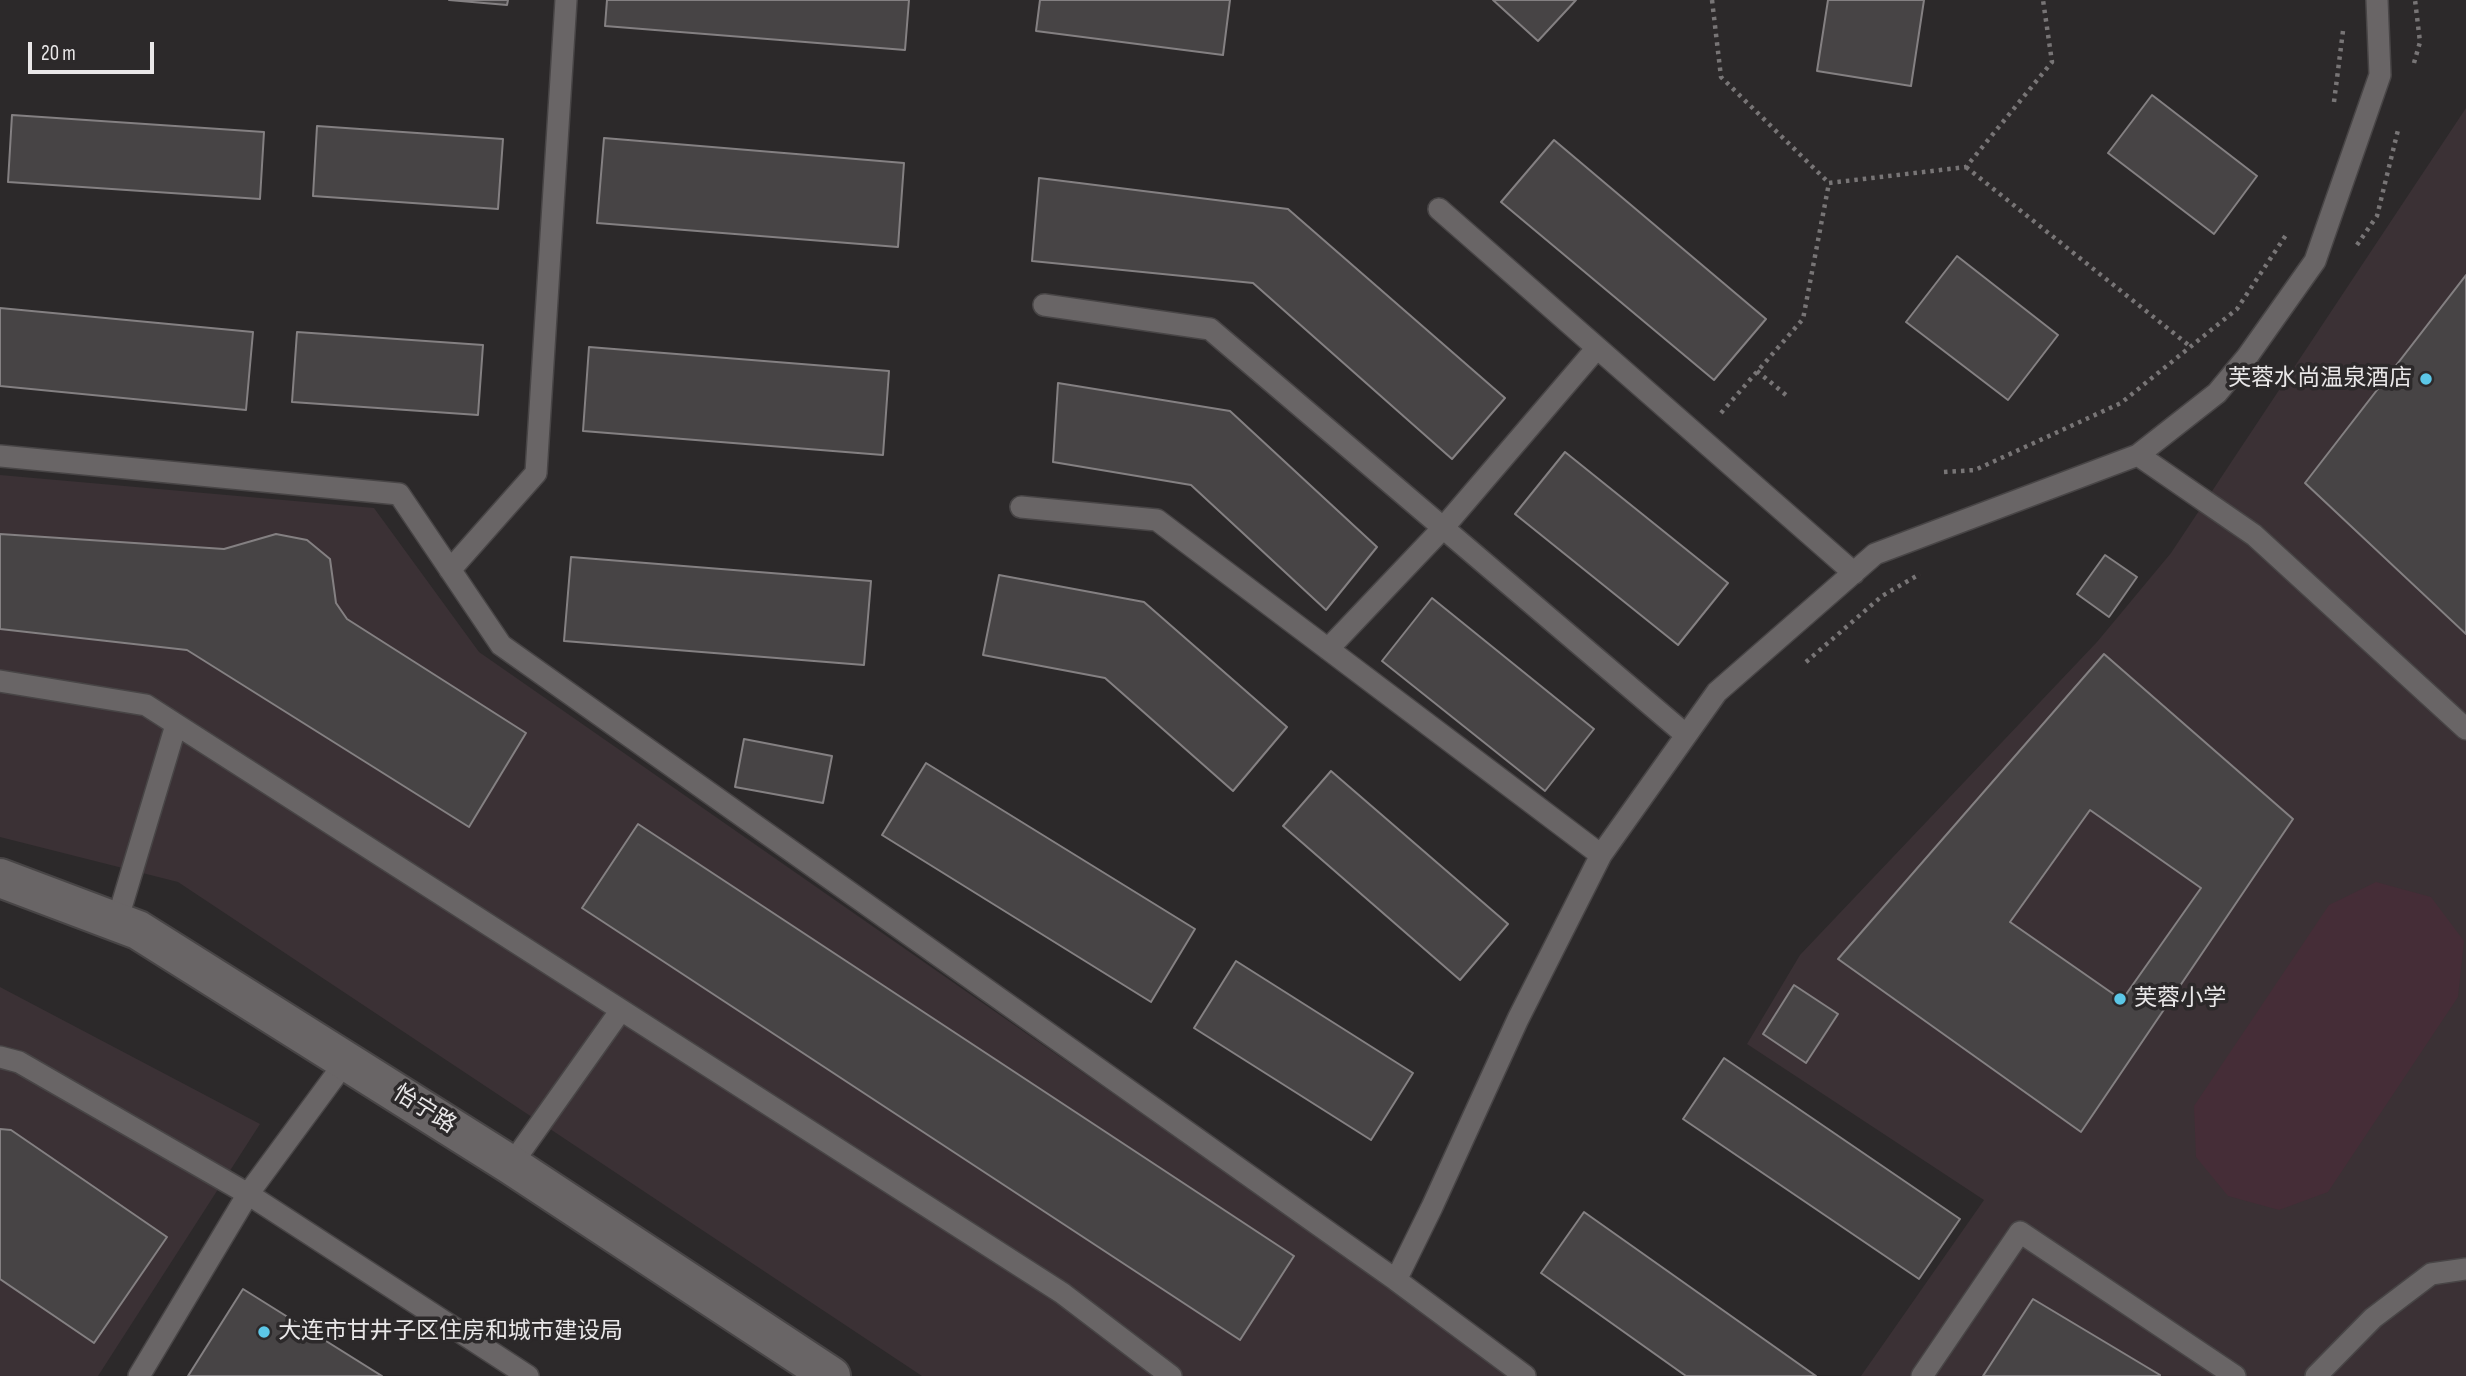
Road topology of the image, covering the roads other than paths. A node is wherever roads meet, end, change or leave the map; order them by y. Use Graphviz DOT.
graph roads {
  1 [pos="566,0"];
  2 [pos="2377,0"];
  3 [pos="1439,209"];
  4 [pos="1044,305"];
  5 [pos="1597,348"];
  6 [pos="2138,455"];
  7 [pos="0,456"];
  8 [pos="1021,507"];
  9 [pos="1443,528"];
  10 [pos="450,570"];
  11 [pos="1854,573"];
  12 [pos="1328,649"];
  13 [pos="0,681"];
  14 [pos="177,725"];
  15 [pos="2466,729"];
  16 [pos="1686,736"];
  17 [pos="1601,855"];
  18 [pos="0,878"];
  19 [pos="117,922"];
  20 [pos="621,1010"];
  21 [pos="0,1057"];
  22 [pos="346,1061"];
  23 [pos="511,1165"];
  24 [pos="248,1194"];
  25 [pos="2466,1269"];
  26 [pos="1396,1280"];
  27 [pos="1144,1368"];
  28 [pos="139,1376"];
  29 [pos="528,1376"];
  30 [pos="831,1376"];
  31 [pos="1171,1376"];
  32 [pos="1525,1376"];
  33 [pos="1922,1376"];
  34 [pos="2235,1376"];
  35 [pos="2316,1376"];
  1 -- 10 [label="lane"];
  2 -- 6 [label="lane"];
  3 -- 5 [label="lane"];
  4 -- 9 [label="lane"];
  5 -- 9 [label="lane"];
  5 -- 11 [label="lane"];
  6 -- 11 [label="lane"];
  6 -- 15 [label="lane"];
  7 -- 10 [label="lane"];
  8 -- 12 [label="lane"];
  9 -- 12 [label="lane"];
  9 -- 16 [label="lane"];
  10 -- 26 [label="lane"];
  11 -- 16 [label="lane"];
  12 -- 17 [label="lane"];
  13 -- 14 [label="lane"];
  14 -- 19 [label="lane"];
  14 -- 20 [label="lane"];
  16 -- 17 [label="lane"];
  17 -- 26 [label="lane"];
  18 -- 19 [label="street, 怡宁路"];
  19 -- 22 [label="street, 怡宁路"];
  20 -- 23 [label="lane"];
  20 -- 27 [label="lane"];
  21 -- 24 [label="lane"];
  22 -- 23 [label="street, 怡宁路"];
  22 -- 24 [label="lane"];
  23 -- 30 [label="street, 怡宁路"];
  24 -- 28 [label="lane"];
  24 -- 29 [label="lane"];
  25 -- 35 [label="lane"];
  26 -- 32 [label="lane"];
  27 -- 31 [label="lane"];
  33 -- 34 [label="lane"];
}
